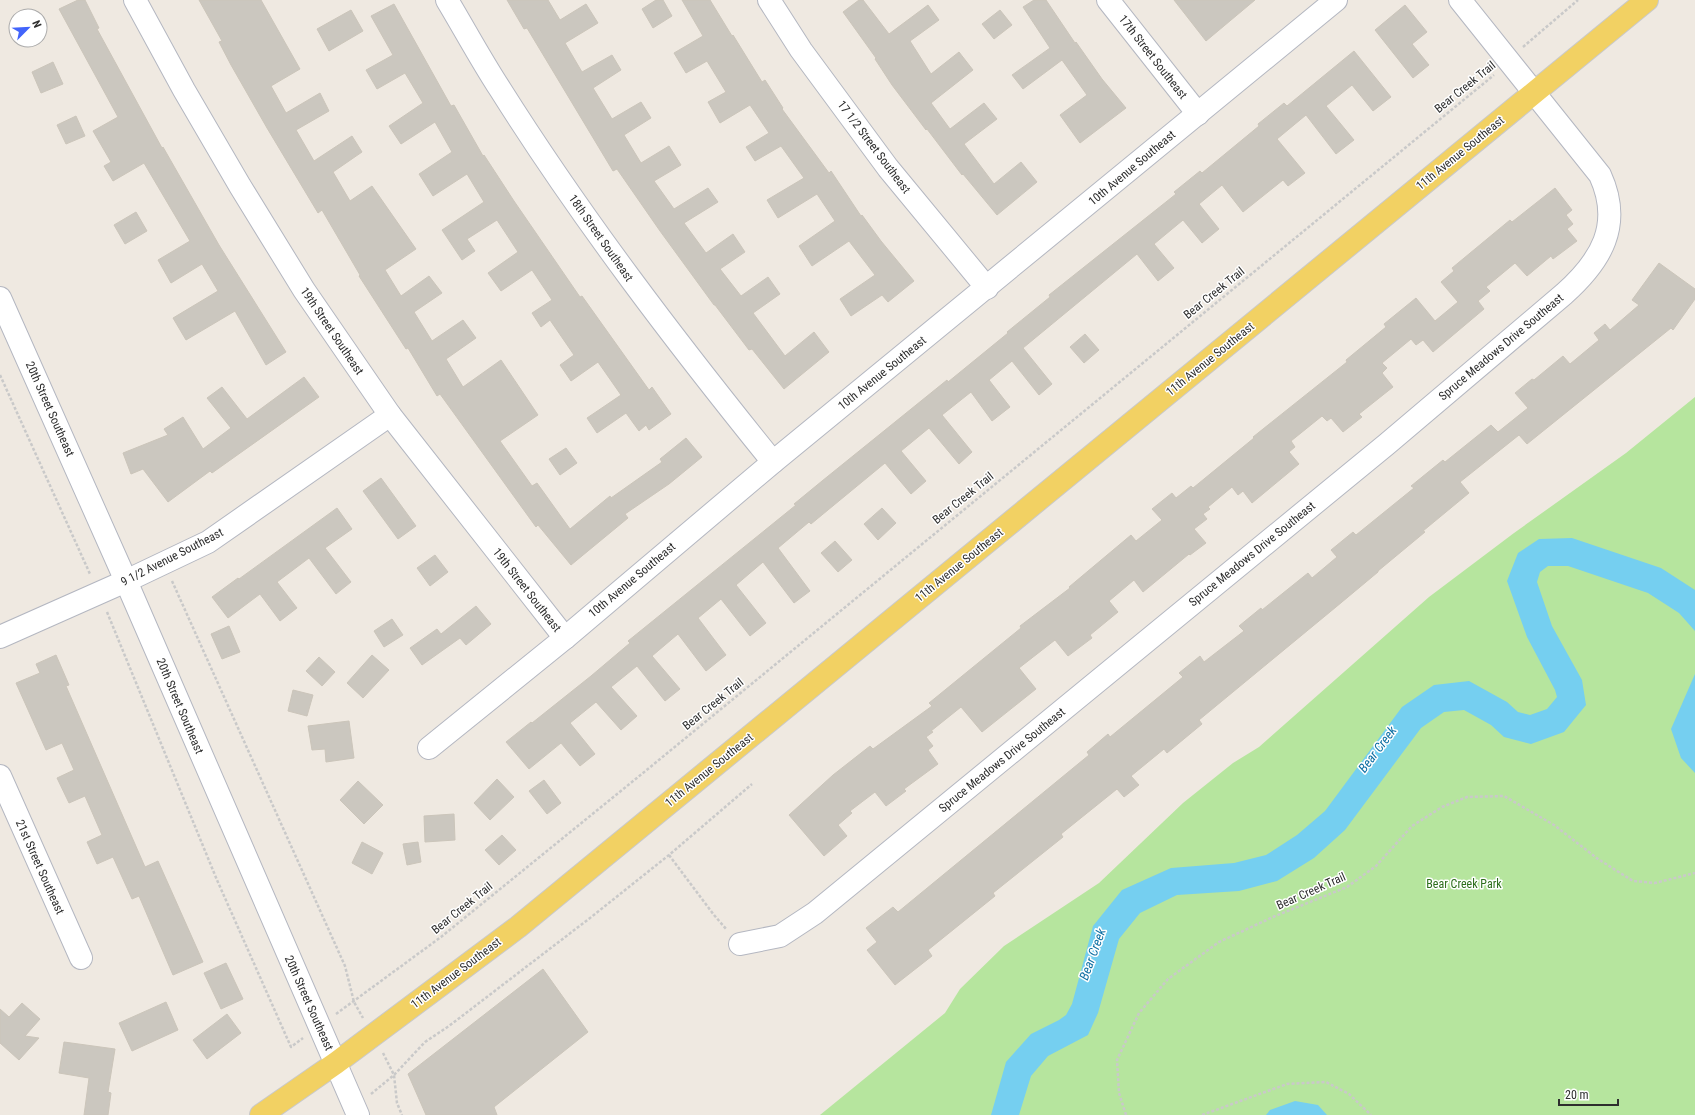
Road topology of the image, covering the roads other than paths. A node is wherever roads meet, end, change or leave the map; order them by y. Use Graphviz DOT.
graph roads {
  1 [pos="135,0"];
  2 [pos="448,0"];
  3 [pos="769,0"];
  4 [pos="1108,0"];
  5 [pos="1336,0"];
  6 [pos="1460,0"];
  7 [pos="1647,0"];
  8 [pos="1534,92"];
  9 [pos="1198,114"];
  10 [pos="987,288"];
  11 [pos="0,298"];
  12 [pos="390,415"];
  13 [pos="773,462"];
  14 [pos="126,581"];
  15 [pos="0,637"];
  16 [pos="564,638"];
  17 [pos="429,748"];
  18 [pos="0,776"];
  19 [pos="740,944"];
  20 [pos="81,958"];
  21 [pos="336,1063"];
  22 [pos="261,1115"];
  23 [pos="358,1115"];
  1 -- 12 [label="street, 19th Street Southeast"];
  2 -- 13 [label="street, 18th Street Southeast"];
  3 -- 10 [label="street, 17 1/2 Street Southeast"];
  4 -- 9 [label="street, 17th Street Southeast"];
  5 -- 9 [label="street, 10th Avenue Southeast"];
  6 -- 8 [label="street, Spruce Meadows Drive Southeast"];
  7 -- 8 [label="main road, 11th Avenue Southeast"];
  8 -- 19 [label="street, Spruce Meadows Drive Southeast"];
  8 -- 21 [label="main road, 11th Avenue Southeast"];
  9 -- 10 [label="street, 10th Avenue Southeast"];
  10 -- 13 [label="street, 10th Avenue Southeast"];
  11 -- 14 [label="street, 20th Street Southeast"];
  12 -- 14 [label="street, 9 1/2 Avenue Southeast"];
  12 -- 16 [label="street, 19th Street Southeast"];
  13 -- 16 [label="street, 10th Avenue Southeast"];
  14 -- 15 [label="street, 9 1/2 Avenue Southeast"];
  14 -- 21 [label="street, 20th Street Southeast"];
  16 -- 17 [label="street, 10th Avenue Southeast"];
  18 -- 20 [label="street, 21st Street Southeast"];
  21 -- 22 [label="main road, 11th Avenue Southeast"];
  21 -- 23 [label="street, 20th Street Southeast"];
}
